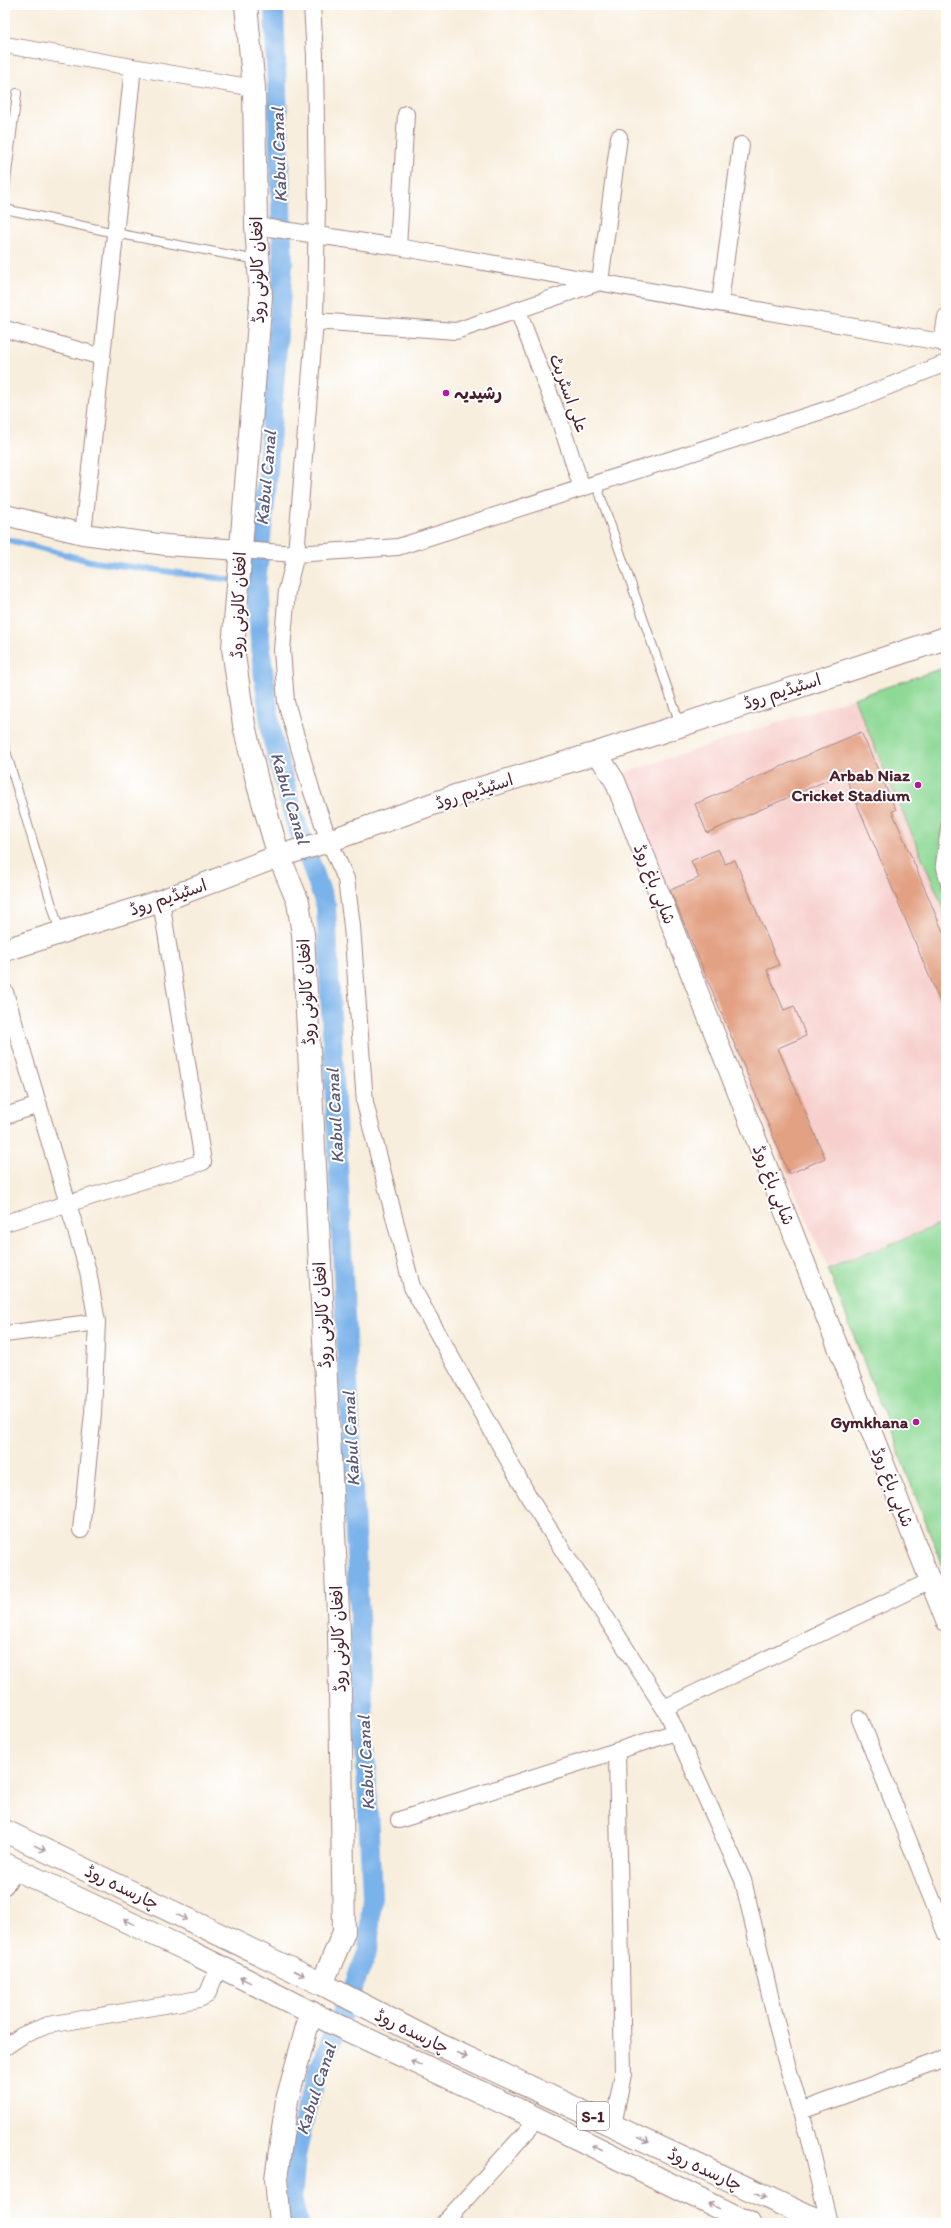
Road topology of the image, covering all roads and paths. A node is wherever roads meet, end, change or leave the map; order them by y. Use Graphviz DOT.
graph roads {
  1 [pos="246,5"];
  2 [pos="312,5"];
  3 [pos="5,45"];
  4 [pos="133,67"];
  5 [pos="254,88"];
  6 [pos="17,93"];
  7 [pos="406,114"];
  8 [pos="619,136"];
  9 [pos="741,145"];
  10 [pos="5,189"];
  11 [pos="5,209"];
  12 [pos="258,226"];
  13 [pos="115,233"];
  14 [pos="312,233"];
  15 [pos="398,247"];
  16 [pos="258,260"];
  17 [pos="600,282"];
  18 [pos="720,302"];
  19 [pos="518,311"];
  20 [pos="946,317"];
  21 [pos="315,321"];
  22 [pos="5,330"];
  23 [pos="944,343"];
  24 [pos="102,357"];
  25 [pos="946,363"];
  26 [pos="589,486"];
  27 [pos="5,515"];
  28 [pos="83,534"];
  29 [pos="244,552"];
  30 [pos="290,554"];
  31 [pos="946,638"];
  32 [pos="680,724"];
  33 [pos="5,748"];
  34 [pos="596,753"];
  35 [pos="946,822"];
  36 [pos="329,841"];
  37 [pos="284,856"];
  38 [pos="946,888"];
  39 [pos="161,902"];
  40 [pos="61,933"];
  41 [pos="5,950"];
  42 [pos="5,992"];
  43 [pos="39,1105"];
  44 [pos="5,1116"];
  45 [pos="69,1203"];
  46 [pos="5,1223"];
  47 [pos="97,1322"];
  48 [pos="5,1334"];
  49 [pos="81,1530"];
  50 [pos="930,1581"];
  51 [pos="946,1621"];
  52 [pos="664,1708"];
  53 [pos="860,1719"];
  54 [pos="676,1732"];
  55 [pos="618,1751"];
  56 [pos="399,1820"];
  57 [pos="5,1831"];
  58 [pos="9,1873"];
  59 [pos="946,1934"];
  60 [pos="219,1967"];
  61 [pos="330,1989"];
  62 [pos="311,2012"];
  63 [pos="5,2047"];
  64 [pos="946,2058"];
  65 [pos="800,2111"];
  66 [pos="538,2119"];
  67 [pos="613,2126"];
  68 [pos="280,2223"];
  69 [pos="444,2223"];
  70 [pos="749,2223"];
  71 [pos="822,2223"];
  72 [pos="829,2223"];
  1 -- 5 [label="main road, افغان کالونی روڈ"];
  2 -- 14 [label="street"];
  3 -- 4 [label="street"];
  4 -- 5 [label="street"];
  4 -- 13 [label="street"];
  5 -- 12 [label="main road, افغان کالونی روڈ"];
  6 -- 10 [label="lane"];
  7 -- 15 [label="street"];
  8 -- 17 [label="street"];
  9 -- 18 [label="street"];
  11 -- 13 [label="lane"];
  12 -- 14 [label="street"];
  12 -- 16 [label="main road, افغان کالونی روڈ"];
  13 -- 16 [label="lane"];
  13 -- 24 [label="street"];
  14 -- 15 [label="street"];
  14 -- 21 [label="street"];
  15 -- 17 [label="street"];
  16 -- 29 [label="main road, افغان کالونی روڈ"];
  17 -- 18 [label="street"];
  17 -- 19 [label="street"];
  18 -- 23 [label="street"];
  19 -- 21 [label="street"];
  19 -- 26 [label="street, علی اسٹریٹ"];
  20 -- 23 [label="street"];
  21 -- 30 [label="street"];
  22 -- 24 [label="street"];
  24 -- 28 [label="street"];
  25 -- 26 [label="street"];
  26 -- 30 [label="street"];
  26 -- 32 [label="lane"];
  27 -- 28 [label="street"];
  28 -- 29 [label="street"];
  29 -- 30 [label="street"];
  29 -- 37 [label="main road, افغان کالونی روڈ"];
  30 -- 36 [label="street"];
  31 -- 32 [label="main road, اسٹیڈیم روڈ"];
  32 -- 34 [label="main road, اسٹیڈیم روڈ"];
  33 -- 40 [label="lane"];
  34 -- 36 [label="main road, اسٹیڈیم روڈ"];
  34 -- 50 [label="street, شاہی باغ روڈ"];
  35 -- 38 [label="lane"];
  36 -- 37 [label="main road, اسٹیڈیم روڈ"];
  36 -- 52 [label="street"];
  37 -- 39 [label="main road, اسٹیڈیم روڈ"];
  37 -- 61 [label="main road, افغان کالونی روڈ"];
  39 -- 40 [label="main road, اسٹیڈیم روڈ"];
  39 -- 45 [label="street"];
  40 -- 41 [label="main road, اسٹیڈیم روڈ"];
  42 -- 43 [label="street"];
  43 -- 44 [label="street"];
  43 -- 45 [label="street"];
  45 -- 46 [label="street"];
  45 -- 47 [label="street"];
  47 -- 48 [label="street"];
  47 -- 49 [label="street"];
  50 -- 51 [label="street, شاہی باغ روڈ"];
  50 -- 52 [label="street"];
  52 -- 54 [label="street"];
  53 -- 59 [label="street"];
  54 -- 55 [label="street"];
  54 -- 65 [label="street"];
  55 -- 56 [label="street"];
  55 -- 67 [label="street"];
  57 -- 61 [label="main road, چارسدہ روڈ, one-way"];
  60 -- 58 [label="main road, چارسدہ روڈ, one-way"];
  62 -- 60 [label="main road, چارسدہ روڈ, one-way"];
  60 -- 63 [label="street"];
  61 -- 67 [label="main road, چارسدہ روڈ / S-1, one-way"];
  66 -- 62 [label="main road, چارسدہ روڈ / S-1, one-way"];
  62 -- 68 [label="main road"];
  64 -- 65 [label="street"];
  65 -- 72 [label="street"];
  66 -- 69 [label="street"];
  70 -- 66 [label="main road, چارسدہ روڈ / S-1, one-way"];
  67 -- 71 [label="main road, چارسدہ روڈ / S-1, one-way"];
}
